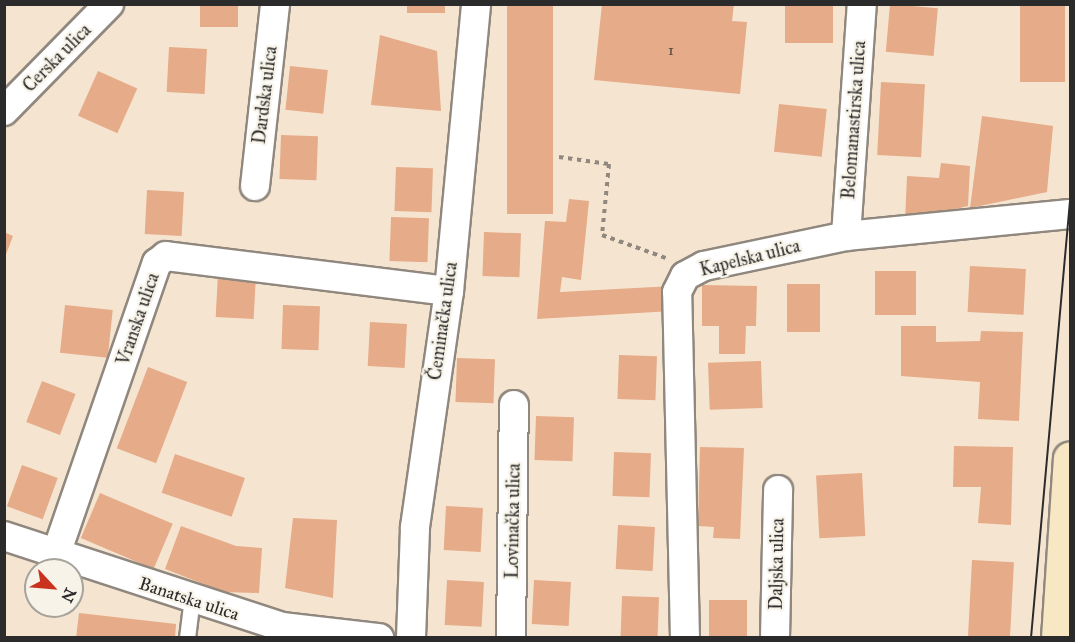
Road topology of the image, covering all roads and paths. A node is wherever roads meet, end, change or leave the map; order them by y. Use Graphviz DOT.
graph roads {
  1 [pos="109,4"];
  2 [pos="275,4"];
  3 [pos="476,4"];
  4 [pos="862,4"];
  5 [pos="4,111"];
  6 [pos="559,157"];
  7 [pos="255,186"];
  8 [pos="1071,214"];
  9 [pos="846,236"];
  10 [pos="698,269"];
  11 [pos="449,291"];
  12 [pos="514,405"];
  13 [pos="1071,458"];
  14 [pos="778,490"];
  15 [pos="4,536"];
  16 [pos="56,554"];
  17 [pos="192,600"];
  18 [pos="187,638"];
  19 [pos="379,638"];
  20 [pos="411,638"];
  21 [pos="511,638"];
  22 [pos="685,638"];
  23 [pos="775,638"];
  24 [pos="1058,638"];
  1 -- 5 [label="street, Cerska ulica"];
  2 -- 7 [label="street, Dardska ulica"];
  3 -- 11 [label="street, Čeminačka ulica"];
  4 -- 9 [label="street, Belomanastirska ulica"];
  6 -- 10 [label="path"];
  8 -- 9 [label="street, Kapelska ulica"];
  9 -- 10 [label="street, Kapelska ulica"];
  10 -- 22 [label="street, Kapelska ulica"];
  11 -- 16 [label="street, Vranska ulica"];
  11 -- 20 [label="street, Čeminačka ulica"];
  12 -- 21 [label="street, Lovinačka ulica"];
  13 -- 24 [label="main road"];
  14 -- 23 [label="street, Daljska ulica"];
  15 -- 16 [label="street, Banatska ulica"];
  16 -- 17 [label="street, Banatska ulica"];
  17 -- 18 [label="lane"];
  17 -- 19 [label="street, Banatska ulica"];
}
